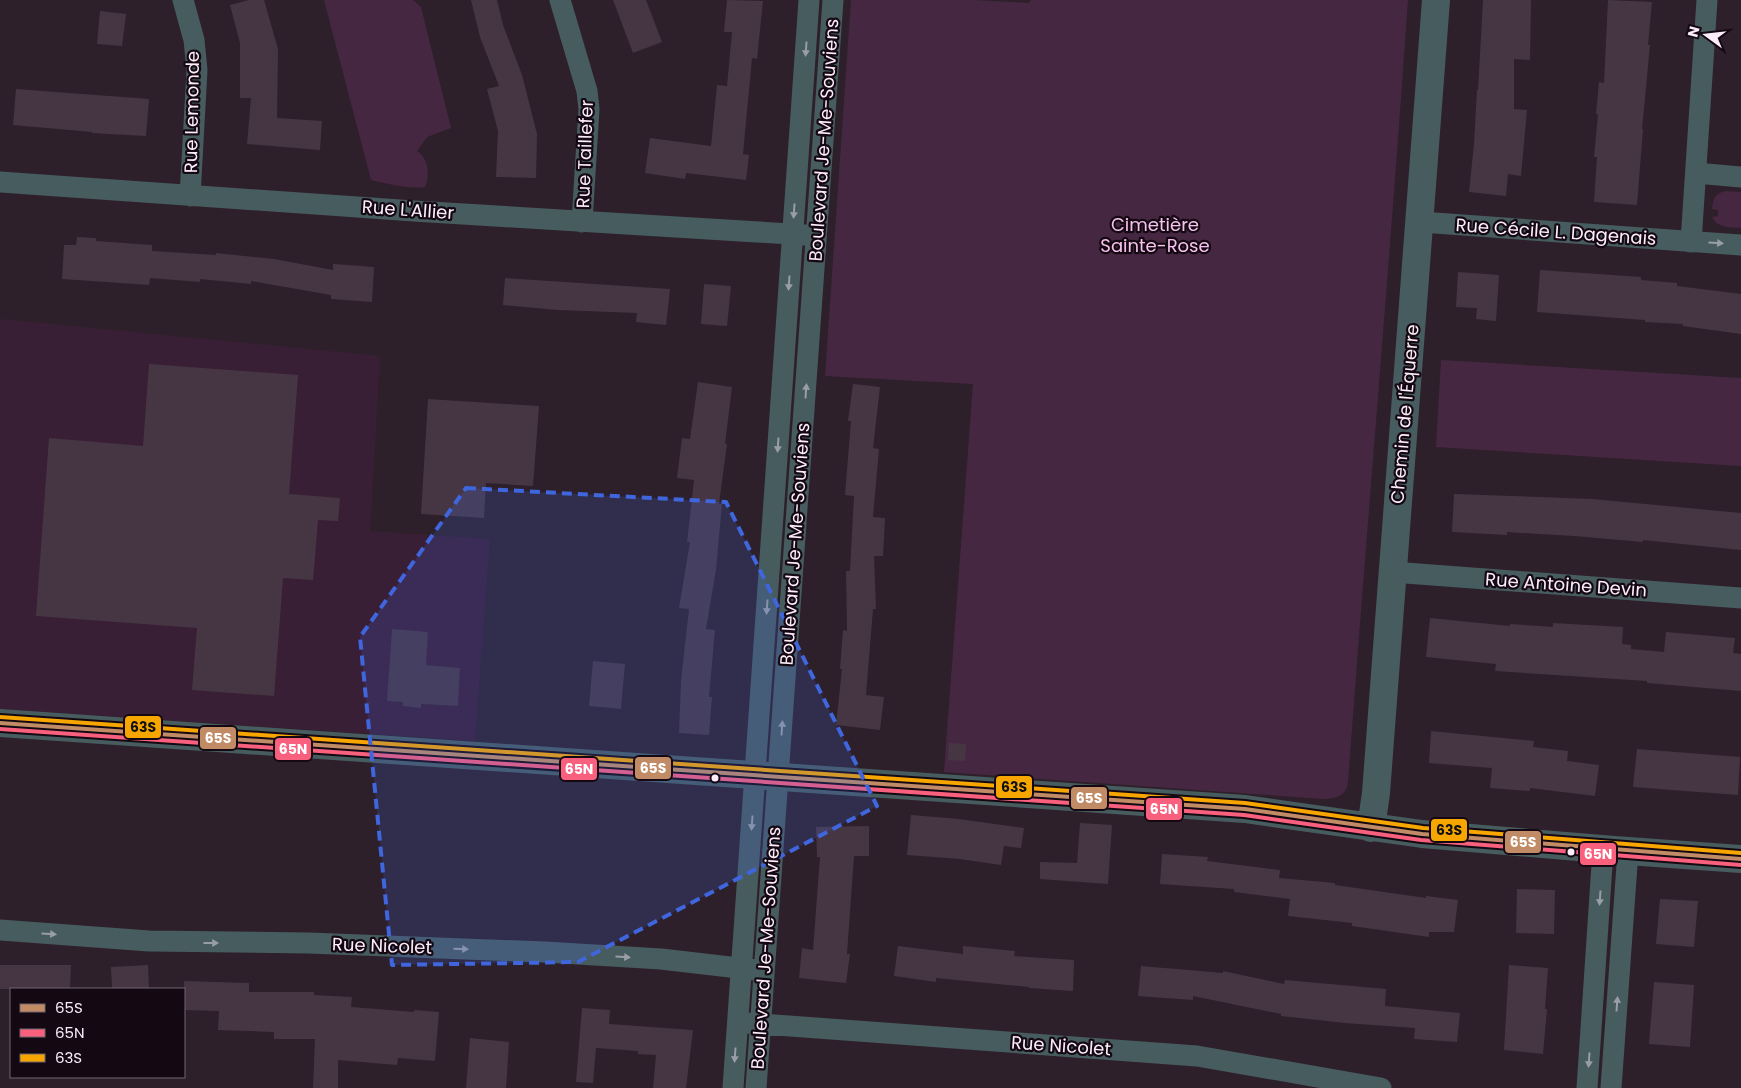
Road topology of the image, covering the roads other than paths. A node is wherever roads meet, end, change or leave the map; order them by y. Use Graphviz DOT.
graph roads {
  1 [pos="183,0"];
  2 [pos="560,0"];
  3 [pos="809,0"];
  4 [pos="833,0"];
  5 [pos="1436,0"];
  6 [pos="1707,0"];
  7 [pos="1696,173"];
  8 [pos="1741,177"];
  9 [pos="0,182"];
  10 [pos="190,196"];
  11 [pos="582,222"];
  12 [pos="1421,222"];
  13 [pos="793,234"];
  14 [pos="817,235"];
  15 [pos="1691,242"];
  16 [pos="1741,245"];
  17 [pos="1392,572"];
  18 [pos="1741,598"];
  19 [pos="0,723"];
  20 [pos="767,776"];
  21 [pos="1371,828"];
  22 [pos="1615,850"];
  23 [pos="1741,859"];
  24 [pos="0,930"];
  25 [pos="741,968"];
  26 [pos="764,970"];
  27 [pos="738,1022"];
  28 [pos="760,1023"];
  29 [pos="733,1088"];
  30 [pos="756,1088"];
  31 [pos="1381,1088"];
  32 [pos="1587,1088"];
  33 [pos="1611,1088"];
  1 -- 10 [label="street, Rue Lemonde"];
  2 -- 11 [label="street, Rue Taillefer"];
  3 -- 13 [label="street, Boulevard Je-Me-Souviens, one-way"];
  4 -- 14 [label="street, Boulevard Je-Me-Souviens"];
  5 -- 12 [label="street, Chemin de l'Équerre"];
  6 -- 7 [label="street"];
  7 -- 8 [label="street"];
  7 -- 15 [label="street"];
  9 -- 10 [label="street, Rue L'Allier"];
  10 -- 11 [label="street, Rue L'Allier"];
  11 -- 13 [label="street, Rue L'Allier"];
  12 -- 15 [label="street, Rue Cécile L. Dagenais"];
  12 -- 17 [label="street, Chemin de l'Équerre"];
  13 -- 14 [label="street, Rue L'Allier"];
  13 -- 20 [label="street, Boulevard Je-Me-Souviens, one-way"];
  20 -- 14 [label="street, Boulevard Je-Me-Souviens, one-way"];
  15 -- 16 [label="street, Rue Cécile L. Dagenais, one-way"];
  17 -- 18 [label="street, Rue Antoine Devin"];
  17 -- 21 [label="street, Chemin de l'Équerre"];
  19 -- 20 [label="street"];
  20 -- 21 [label="street"];
  20 -- 25 [label="street, Boulevard Je-Me-Souviens, one-way"];
  20 -- 26 [label="street, Boulevard Je-Me-Souviens"];
  21 -- 22 [label="street"];
  22 -- 23 [label="street"];
  22 -- 32 [label="street, one-way"];
  33 -- 22 [label="street, one-way"];
  24 -- 25 [label="street, Rue Nicolet, one-way"];
  25 -- 26 [label="street, Rue Nicolet"];
  25 -- 27 [label="street, Boulevard Je-Me-Souviens"];
  26 -- 28 [label="street, Boulevard Je-Me-Souviens"];
  27 -- 28 [label="street, Rue Nicolet"];
  27 -- 29 [label="street, Boulevard Je-Me-Souviens, one-way"];
  28 -- 30 [label="street, Boulevard Je-Me-Souviens"];
  28 -- 31 [label="street, Rue Nicolet"];
}
